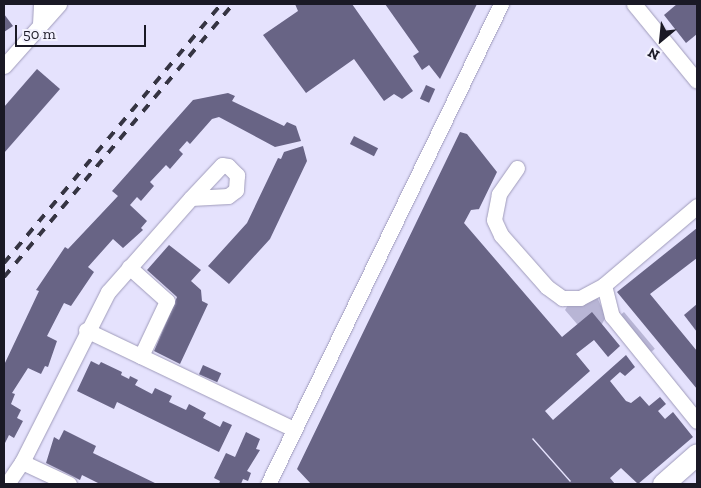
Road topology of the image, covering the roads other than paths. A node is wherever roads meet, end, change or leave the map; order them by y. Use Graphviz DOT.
graph roads {
  1 [pos="41,4"];
  2 [pos="59,4"];
  3 [pos="501,4"];
  4 [pos="634,4"];
  5 [pos="40,24"];
  6 [pos="4,66"];
  7 [pos="697,81"];
  8 [pos="517,168"];
  9 [pos="191,198"];
  10 [pos="697,206"];
  11 [pos="129,267"];
  12 [pos="604,285"];
  13 [pos="86,330"];
  14 [pos="141,356"];
  15 [pos="697,421"];
  16 [pos="294,429"];
  17 [pos="697,454"];
  18 [pos="22,462"];
  19 [pos="7,484"];
  20 [pos="69,484"];
  21 [pos="268,484"];
  22 [pos="663,484"];
  1 -- 5 [label="street"];
  2 -- 5 [label="street"];
  3 -- 16 [label="street"];
  4 -- 7 [label="street"];
  5 -- 6 [label="street"];
  8 -- 12 [label="street"];
  9 -- 11 [label="street"];
  10 -- 12 [label="street"];
  11 -- 13 [label="street"];
  11 -- 14 [label="street"];
  12 -- 15 [label="street"];
  13 -- 14 [label="street"];
  13 -- 18 [label="street"];
  14 -- 16 [label="street"];
  16 -- 21 [label="street"];
  17 -- 22 [label="main road"];
  18 -- 19 [label="street"];
  18 -- 20 [label="street"];
}
